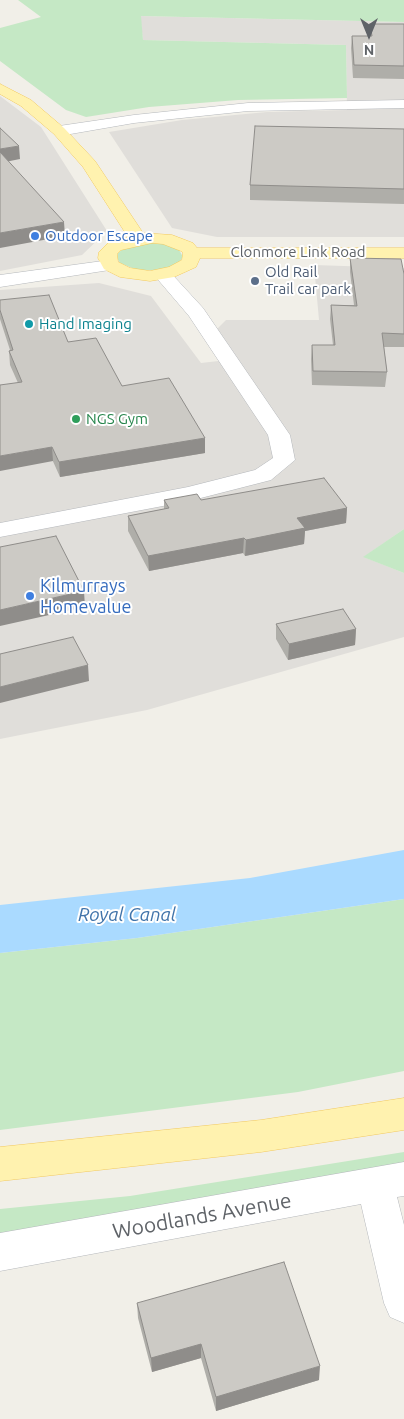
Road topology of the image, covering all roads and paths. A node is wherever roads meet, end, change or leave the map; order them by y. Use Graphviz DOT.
graph roads {
  1 [pos="0,88"];
  2 [pos="404,104"];
  3 [pos="59,131"];
  4 [pos="138,239"];
  5 [pos="404,252"];
  6 [pos="192,253"];
  7 [pos="110,265"];
  8 [pos="163,274"];
  9 [pos="0,281"];
  10 [pos="0,530"];
  11 [pos="404,1114"];
  12 [pos="0,1164"];
  13 [pos="390,1182"];
  14 [pos="0,1252"];
  15 [pos="404,1303"];
  1 -- 3 [label="main road"];
  2 -- 3 [label="street"];
  3 -- 4 [label="main road"];
  4 -- 6 [label="main road"];
  4 -- 7 [label="main road"];
  5 -- 6 [label="main road, Clonmore Link Road"];
  6 -- 8 [label="main road"];
  7 -- 8 [label="main road"];
  7 -- 9 [label="street"];
  8 -- 10 [label="street"];
  11 -- 12 [label="main road"];
  13 -- 14 [label="street, Woodlands Avenue"];
  13 -- 15 [label="street"];
}
